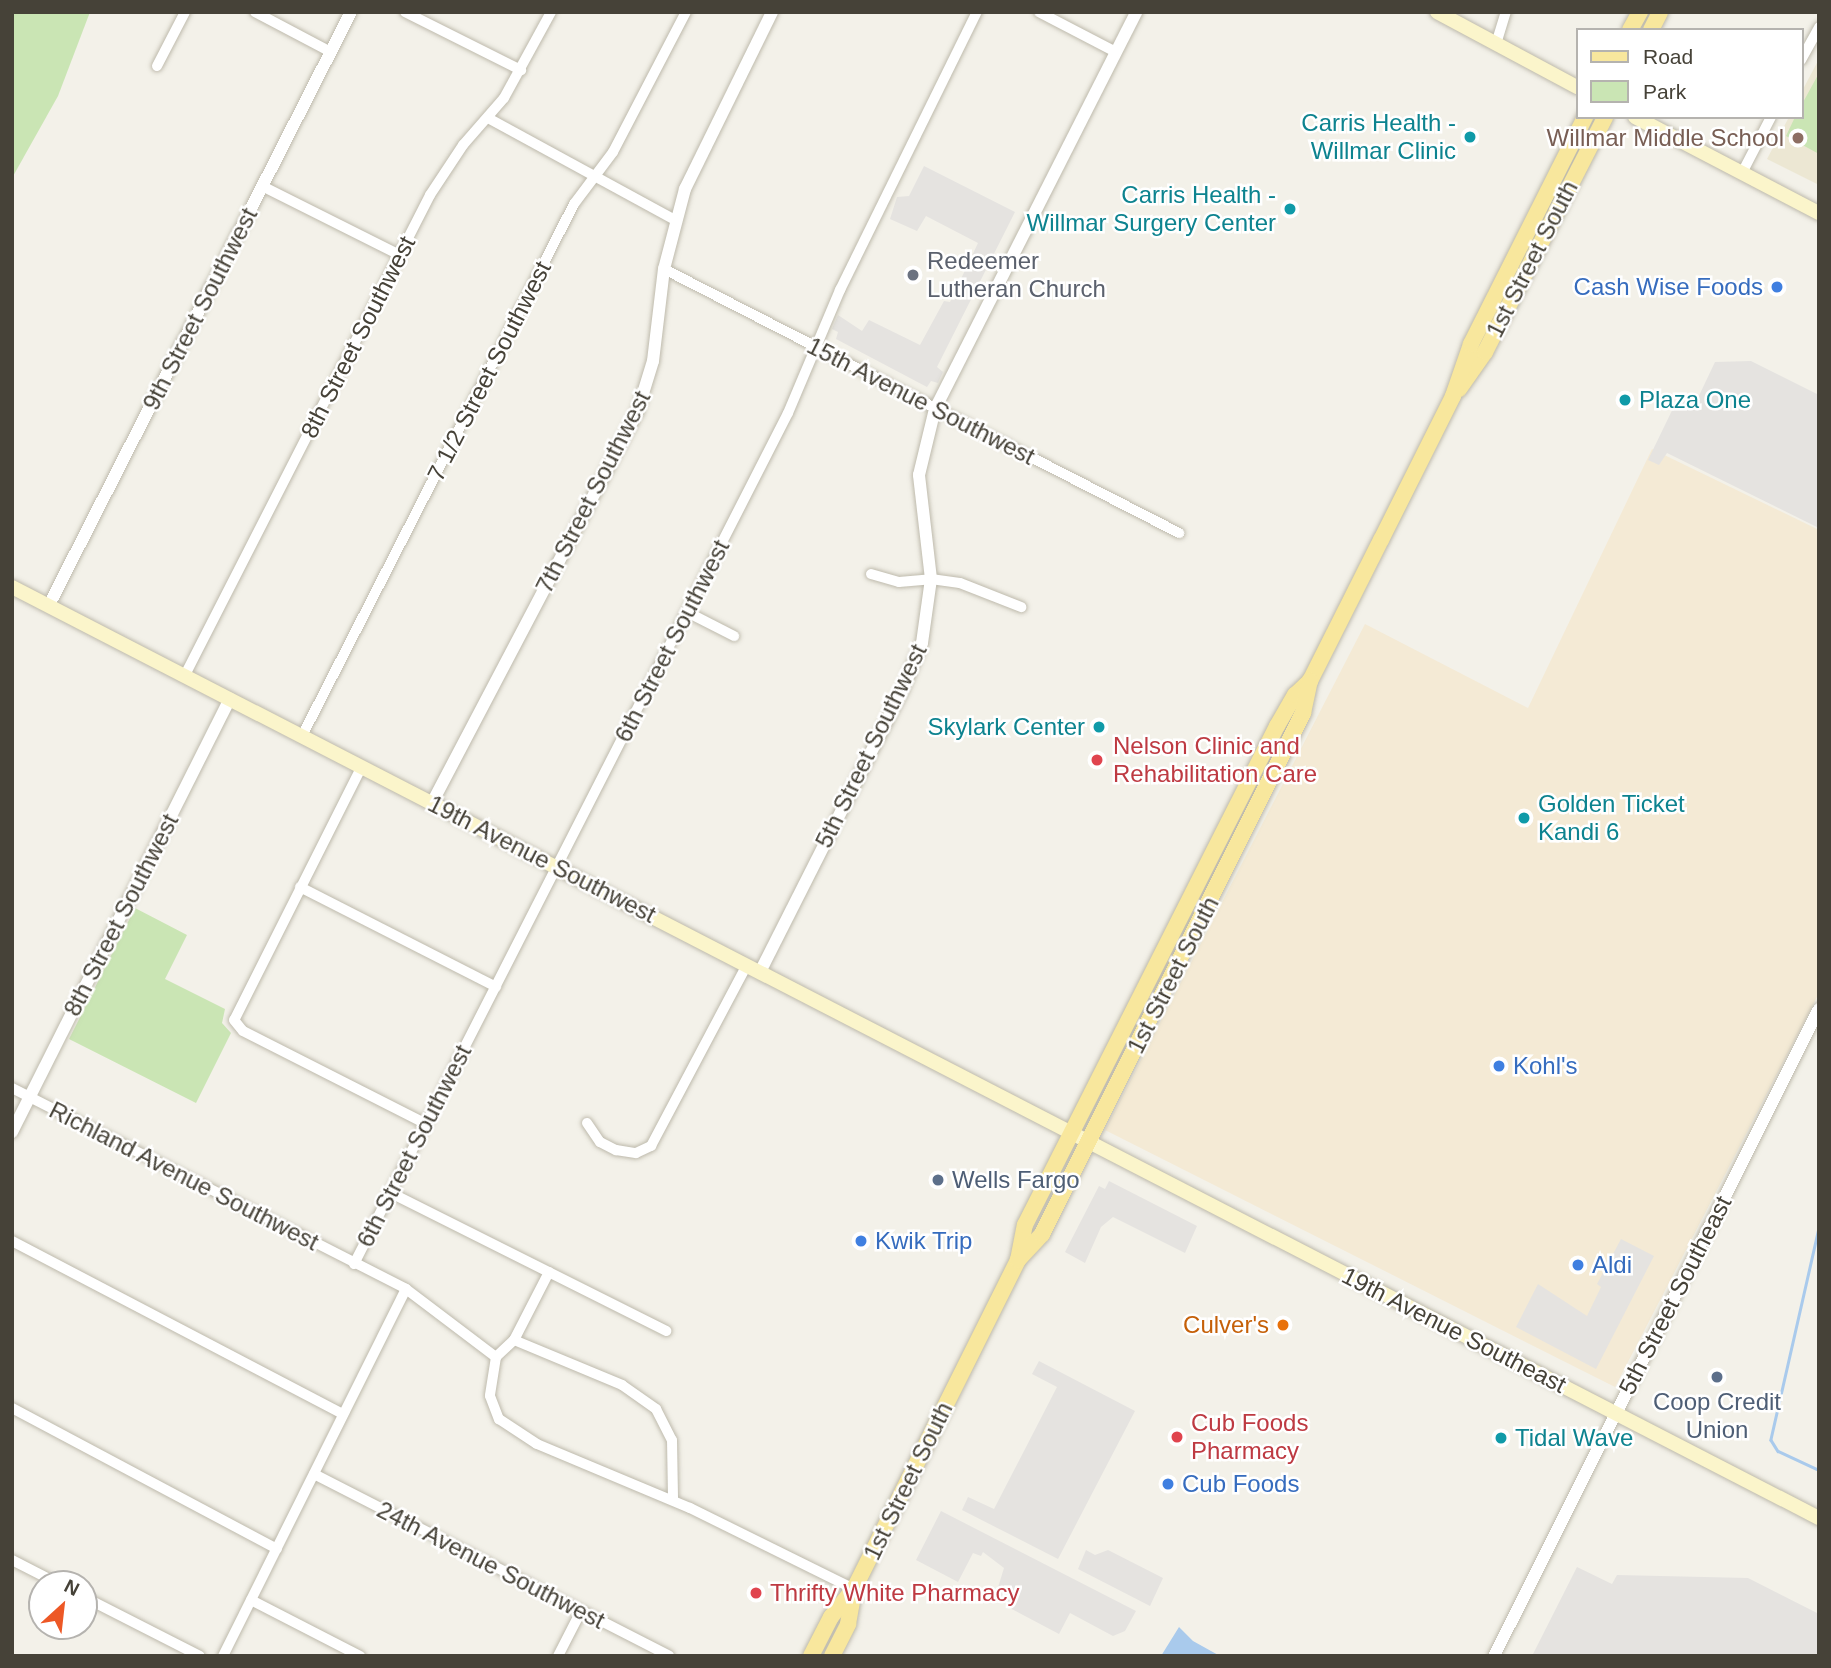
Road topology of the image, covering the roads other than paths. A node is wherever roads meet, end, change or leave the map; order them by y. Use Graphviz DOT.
graph roads {
  1 [pos="185,12"];
  2 [pos="255,12"];
  3 [pos="351,12"];
  4 [pos="405,12"];
  5 [pos="551,12"];
  6 [pos="686,12"];
  7 [pos="772,12"];
  8 [pos="977,12"];
  9 [pos="1039,12"];
  10 [pos="1136,12"];
  11 [pos="1437,12"];
  12 [pos="1506,12"];
  13 [pos="1640,12"];
  14 [pos="1660,12"];
  15 [pos="1819,27"];
  16 [pos="1631,28"];
  17 [pos="1652,28"];
  18 [pos="1496,44"];
  19 [pos="331,52"];
  20 [pos="1116,52"];
  21 [pos="1803,56"];
  22 [pos="156,66"];
  23 [pos="521,70"];
  24 [pos="1576,86"];
  25 [pos="488,118"];
  26 [pos="1584,119"];
  27 [pos="1604,119"];
  28 [pos="1639,119"];
  29 [pos="1770,119"];
  30 [pos="1742,173"];
  31 [pos="594,179"];
  32 [pos="262,186"];
  33 [pos="1819,213"];
  34 [pos="675,220"];
  35 [pos="400,255"];
  36 [pos="664,269"];
  37 [pos="816,346"];
  38 [pos="1453,396"];
  39 [pos="935,409"];
  40 [pos="1179,533"];
  41 [pos="872,574"];
  42 [pos="931,579"];
  43 [pos="12,587"];
  44 [pos="49,605"];
  45 [pos="1021,607"];
  46 [pos="687,612"];
  47 [pos="734,636"];
  48 [pos="185,675"];
  49 [pos="1310,681"];
  50 [pos="230,699"];
  51 [pos="302,736"];
  52 [pos="362,766"];
  53 [pos="432,803"];
  54 [pos="557,867"];
  55 [pos="300,887"];
  56 [pos="753,968"];
  57 [pos="496,987"];
  58 [pos="1819,1009"];
  59 [pos="12,1088"];
  60 [pos="30,1097"];
  61 [pos="587,1123"];
  62 [pos="426,1124"];
  63 [pos="12,1132"];
  64 [pos="1072,1132"];
  65 [pos="1089,1141"];
  66 [pos="391,1193"];
  67 [pos="12,1241"];
  68 [pos="1018,1261"];
  69 [pos="354,1264"];
  70 [pos="549,1272"];
  71 [pos="406,1289"];
  72 [pos="666,1331"];
  73 [pos="514,1340"];
  74 [pos="496,1357"];
  75 [pos="12,1408"];
  76 [pos="1615,1413"];
  77 [pos="344,1414"];
  78 [pos="314,1474"];
  79 [pos="673,1500"];
  80 [pos="1819,1518"];
  81 [pos="276,1549"];
  82 [pos="12,1560"];
  83 [pos="32,1570"];
  84 [pos="855,1589"];
  85 [pos="251,1600"];
  86 [pos="98,1604"];
  87 [pos="581,1611"];
  88 [pos="200,1656"];
  89 [pos="223,1656"];
  90 [pos="360,1656"];
  91 [pos="558,1656"];
  92 [pos="669,1656"];
  93 [pos="811,1656"];
  94 [pos="832,1656"];
  95 [pos="1494,1656"];
  1 -- 22 [label="street"];
  2 -- 19 [label="street"];
  3 -- 19 [label="street, 9th Street Southwest"];
  4 -- 23 [label="street"];
  5 -- 23 [label="street, 8th Street Southwest"];
  6 -- 31 [label="street, 7 1/2 Street Southwest"];
  7 -- 34 [label="street, 7th Street Southwest"];
  8 -- 37 [label="street, 6th Street Southwest"];
  9 -- 20 [label="street"];
  10 -- 20 [label="street, 5th Street Southwest"];
  11 -- 18 [label="main road"];
  12 -- 18 [label="street"];
  13 -- 16 [label="main road"];
  14 -- 17 [label="main road"];
  15 -- 21 [label="street"];
  18 -- 24 [label="main road"];
  19 -- 32 [label="street, 9th Street Southwest"];
  20 -- 39 [label="street, 5th Street Southwest"];
  23 -- 25 [label="street, 8th Street Southwest"];
  25 -- 31 [label="street"];
  25 -- 35 [label="street, 8th Street Southwest"];
  26 -- 38 [label="main road, 1st Street South"];
  27 -- 38 [label="main road, 1st Street South"];
  28 -- 30 [label="main road"];
  29 -- 30 [label="street"];
  30 -- 33 [label="main road"];
  31 -- 34 [label="street"];
  31 -- 51 [label="street, 7 1/2 Street Southwest"];
  32 -- 35 [label="street"];
  32 -- 44 [label="street, 9th Street Southwest"];
  34 -- 36 [label="street, 7th Street Southwest"];
  35 -- 48 [label="street, 8th Street Southwest"];
  36 -- 37 [label="street, 15th Avenue Southwest"];
  36 -- 53 [label="street, 7th Street Southwest"];
  37 -- 39 [label="street, 15th Avenue Southwest"];
  37 -- 46 [label="street, 6th Street Southwest"];
  38 -- 49 [label="main road, 1st Street South"];
  39 -- 40 [label="street, 15th Avenue Southwest"];
  39 -- 42 [label="street, 5th Street Southwest"];
  41 -- 42 [label="street"];
  42 -- 45 [label="street"];
  42 -- 56 [label="street, 5th Street Southwest"];
  43 -- 44 [label="main road, 19th Avenue Southwest"];
  44 -- 48 [label="main road, 19th Avenue Southwest"];
  46 -- 47 [label="street"];
  46 -- 54 [label="street, 6th Street Southwest"];
  48 -- 50 [label="main road, 19th Avenue Southwest"];
  49 -- 64 [label="main road, 1st Street South"];
  49 -- 65 [label="main road, 1st Street South"];
  50 -- 51 [label="main road, 19th Avenue Southwest"];
  50 -- 60 [label="street, 8th Street Southwest"];
  51 -- 52 [label="main road, 19th Avenue Southwest"];
  52 -- 53 [label="main road, 19th Avenue Southwest"];
  52 -- 55 [label="street"];
  53 -- 54 [label="main road, 19th Avenue Southwest"];
  54 -- 56 [label="main road, 19th Avenue Southwest"];
  54 -- 57 [label="street, 6th Street Southwest"];
  55 -- 57 [label="street"];
  55 -- 62 [label="street"];
  56 -- 61 [label="street, 5th Street Southwest"];
  56 -- 64 [label="main road, 19th Avenue Southwest"];
  57 -- 62 [label="street, 6th Street Southwest"];
  58 -- 76 [label="street, 5th Street Southeast"];
  59 -- 60 [label="street, Richland Avenue Southwest"];
  60 -- 63 [label="street, 8th Street Southwest"];
  60 -- 69 [label="street, Richland Avenue Southwest"];
  62 -- 66 [label="street, 6th Street Southwest"];
  64 -- 65 [label="main road, 19th Avenue Southeast"];
  64 -- 68 [label="main road, 1st Street South"];
  65 -- 68 [label="main road, 1st Street South"];
  65 -- 76 [label="main road, 19th Avenue Southeast"];
  66 -- 69 [label="street, 6th Street Southwest"];
  66 -- 70 [label="street"];
  67 -- 77 [label="street"];
  68 -- 84 [label="main road, 1st Street South"];
  69 -- 71 [label="street, Richland Avenue Southwest"];
  70 -- 72 [label="street"];
  70 -- 73 [label="street"];
  71 -- 74 [label="street, Richland Avenue Southwest"];
  71 -- 77 [label="street"];
  73 -- 74 [label="street"];
  73 -- 79 [label="street"];
  74 -- 79 [label="street"];
  75 -- 81 [label="street"];
  76 -- 80 [label="main road, 19th Avenue Southeast"];
  76 -- 95 [label="street, 5th Street Southeast"];
  77 -- 78 [label="street"];
  78 -- 81 [label="street"];
  78 -- 87 [label="street, 24th Avenue Southwest"];
  79 -- 84 [label="street"];
  81 -- 85 [label="street"];
  82 -- 83 [label="street"];
  84 -- 93 [label="main road, 1st Street South"];
  84 -- 94 [label="main road, 1st Street South"];
  85 -- 89 [label="street"];
  85 -- 90 [label="street"];
  86 -- 88 [label="street"];
  87 -- 91 [label="street"];
  87 -- 92 [label="street, 24th Avenue Southwest"];
}
